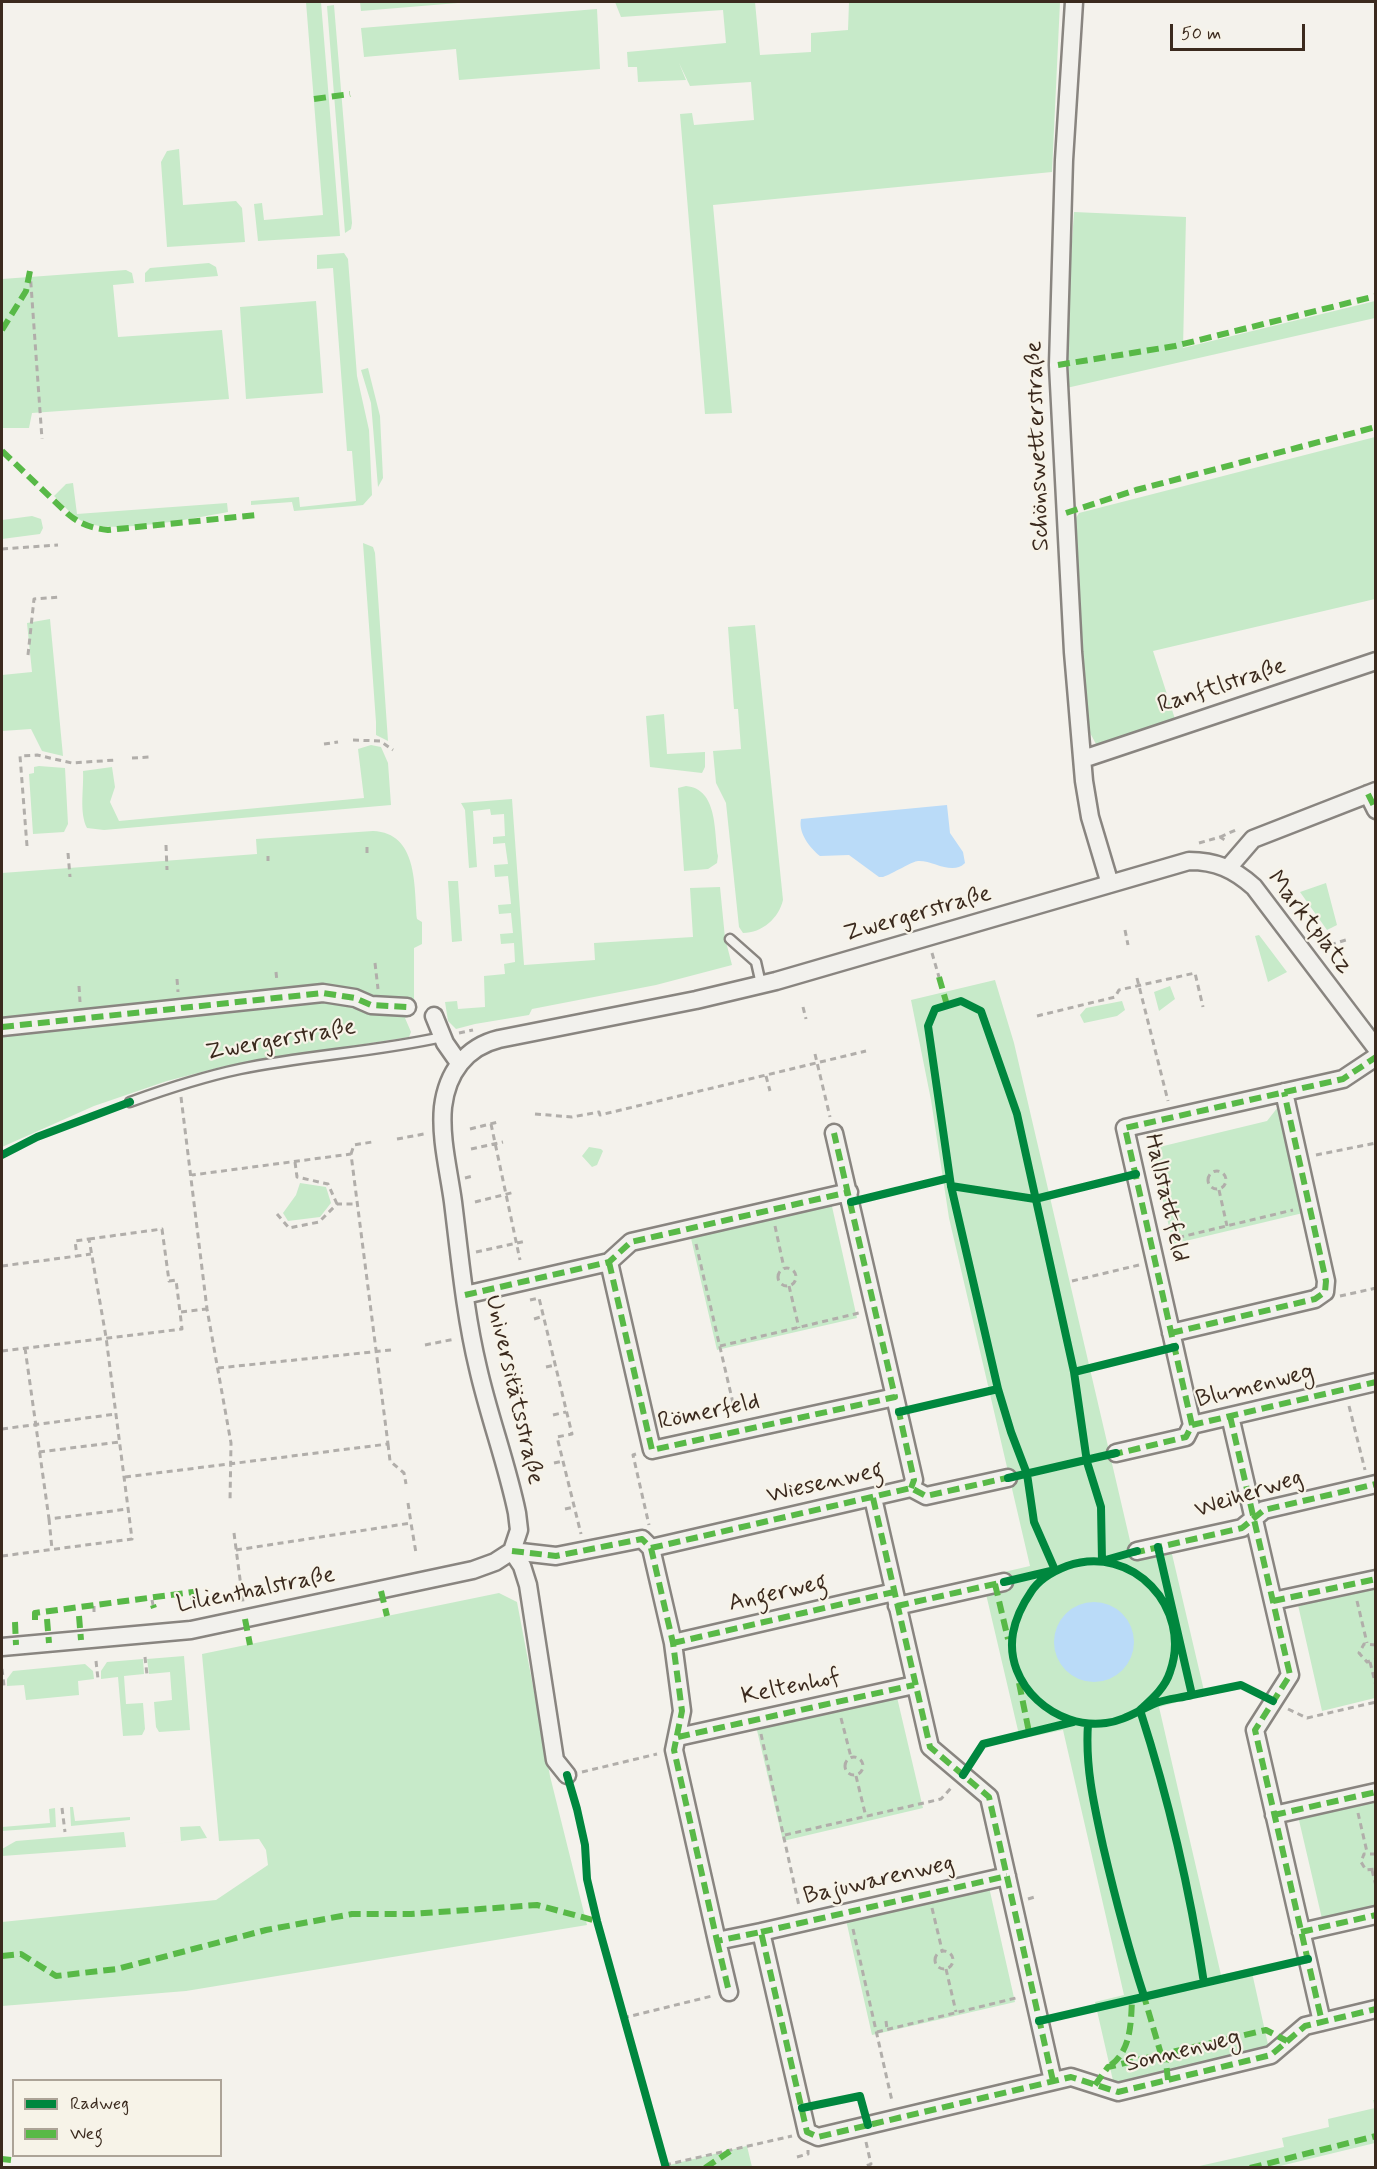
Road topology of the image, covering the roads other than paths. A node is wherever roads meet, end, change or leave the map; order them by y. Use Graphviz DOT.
graph roads {
  1 [pos="1074,2"];
  2 [pos="1376,661"];
  3 [pos="1083,759"];
  4 [pos="1372,792"];
  5 [pos="1376,810"];
  6 [pos="1228,868"];
  7 [pos="1110,884"];
  8 [pos="730,939"];
  9 [pos="761,984"];
  10 [pos="408,1007"];
  11 [pos="434,1016"];
  12 [pos="2,1027"];
  13 [pos="442,1037"];
  14 [pos="1374,1042"];
  15 [pos="1376,1057"];
  16 [pos="459,1063"];
  17 [pos="1284,1092"];
  18 [pos="130,1102"];
  19 [pos="834,1133"];
  20 [pos="849,1192"];
  21 [pos="609,1262"];
  22 [pos="465,1295"];
  23 [pos="1172,1333"];
  24 [pos="1376,1382"];
  25 [pos="895,1397"];
  26 [pos="1230,1416"];
  27 [pos="1192,1425"];
  28 [pos="1116,1454"];
  29 [pos="1008,1478"];
  30 [pos="1372,1485"];
  31 [pos="911,1488"];
  32 [pos="873,1498"];
  33 [pos="1254,1520"];
  34 [pos="647,1544"];
  35 [pos="512,1551"];
  36 [pos="1137,1551"];
  37 [pos="1376,1579"];
  38 [pos="1004,1582"];
  39 [pos="896,1599"];
  40 [pos="1273,1601"];
  41 [pos="673,1643"];
  42 [pos="2,1647"];
  43 [pos="914,1685"];
  44 [pos="676,1744"];
  45 [pos="571,1775"];
  46 [pos="1376,1792"];
  47 [pos="1274,1815"];
  48 [pos="1007,1876"];
  49 [pos="1376,1915"];
  50 [pos="761,1932"];
  51 [pos="1301,1932"];
  52 [pos="717,1941"];
  53 [pos="729,1992"];
  54 [pos="1376,2009"];
  55 [pos="1322,2022"];
  56 [pos="1053,2081"];
  1 -- 3 [label="street, Schönswetterstraße"];
  2 -- 3 [label="street, Ranftlstraße"];
  3 -- 7 [label="street, Schönswetterstraße"];
  4 -- 5 [label="street"];
  4 -- 6 [label="street"];
  6 -- 7 [label="street, Zwergerstraße"];
  6 -- 14 [label="street, Marktplatz"];
  7 -- 9 [label="street, Zwergerstraße"];
  8 -- 9 [label="lane"];
  9 -- 16 [label="street, Zwergerstraße"];
  10 -- 12 [label="street"];
  11 -- 13 [label="street"];
  13 -- 16 [label="street"];
  13 -- 18 [label="lane, Zwergerstraße"];
  15 -- 17 [label="street, Hallstattfeld"];
  16 -- 22 [label="street, Universitätsstraße"];
  17 -- 23 [label="street"];
  17 -- 23 [label="street, Hallstattfeld"];
  19 -- 20 [label="street"];
  20 -- 21 [label="street"];
  20 -- 25 [label="street"];
  21 -- 22 [label="street"];
  21 -- 25 [label="street, Römerfeld"];
  22 -- 35 [label="street, Universitätsstraße"];
  23 -- 27 [label="street, Hallstattfeld"];
  24 -- 26 [label="street, Blumenweg"];
  25 -- 31 [label="street"];
  26 -- 27 [label="street, Blumenweg"];
  26 -- 33 [label="street"];
  27 -- 28 [label="street, Blumenweg"];
  29 -- 31 [label="street, Wiesenweg"];
  30 -- 33 [label="street, Weiherweg"];
  31 -- 32 [label="street, Wiesenweg"];
  32 -- 34 [label="street, Wiesenweg"];
  32 -- 39 [label="street"];
  33 -- 36 [label="street, Weiherweg"];
  33 -- 40 [label="street"];
  34 -- 35 [label="street, Wiesenweg"];
  34 -- 41 [label="street"];
  35 -- 42 [label="street, Lilienthalstraße"];
  35 -- 45 [label="street"];
  37 -- 40 [label="street"];
  38 -- 39 [label="street, Angerweg"];
  39 -- 41 [label="street, Angerweg"];
  39 -- 43 [label="street"];
  40 -- 47 [label="street"];
  41 -- 44 [label="street"];
  43 -- 44 [label="street, Keltenhof"];
  43 -- 48 [label="street"];
  44 -- 52 [label="street"];
  46 -- 47 [label="street"];
  47 -- 51 [label="street"];
  48 -- 50 [label="street, Bajuwarenweg"];
  48 -- 56 [label="street"];
  49 -- 51 [label="street"];
  50 -- 52 [label="street, Bajuwarenweg"];
  50 -- 56 [label="street, Sonnenweg"];
  51 -- 55 [label="street"];
  52 -- 53 [label="street"];
  54 -- 55 [label="street, Sonnenweg"];
  55 -- 56 [label="street, Sonnenweg"];
}
